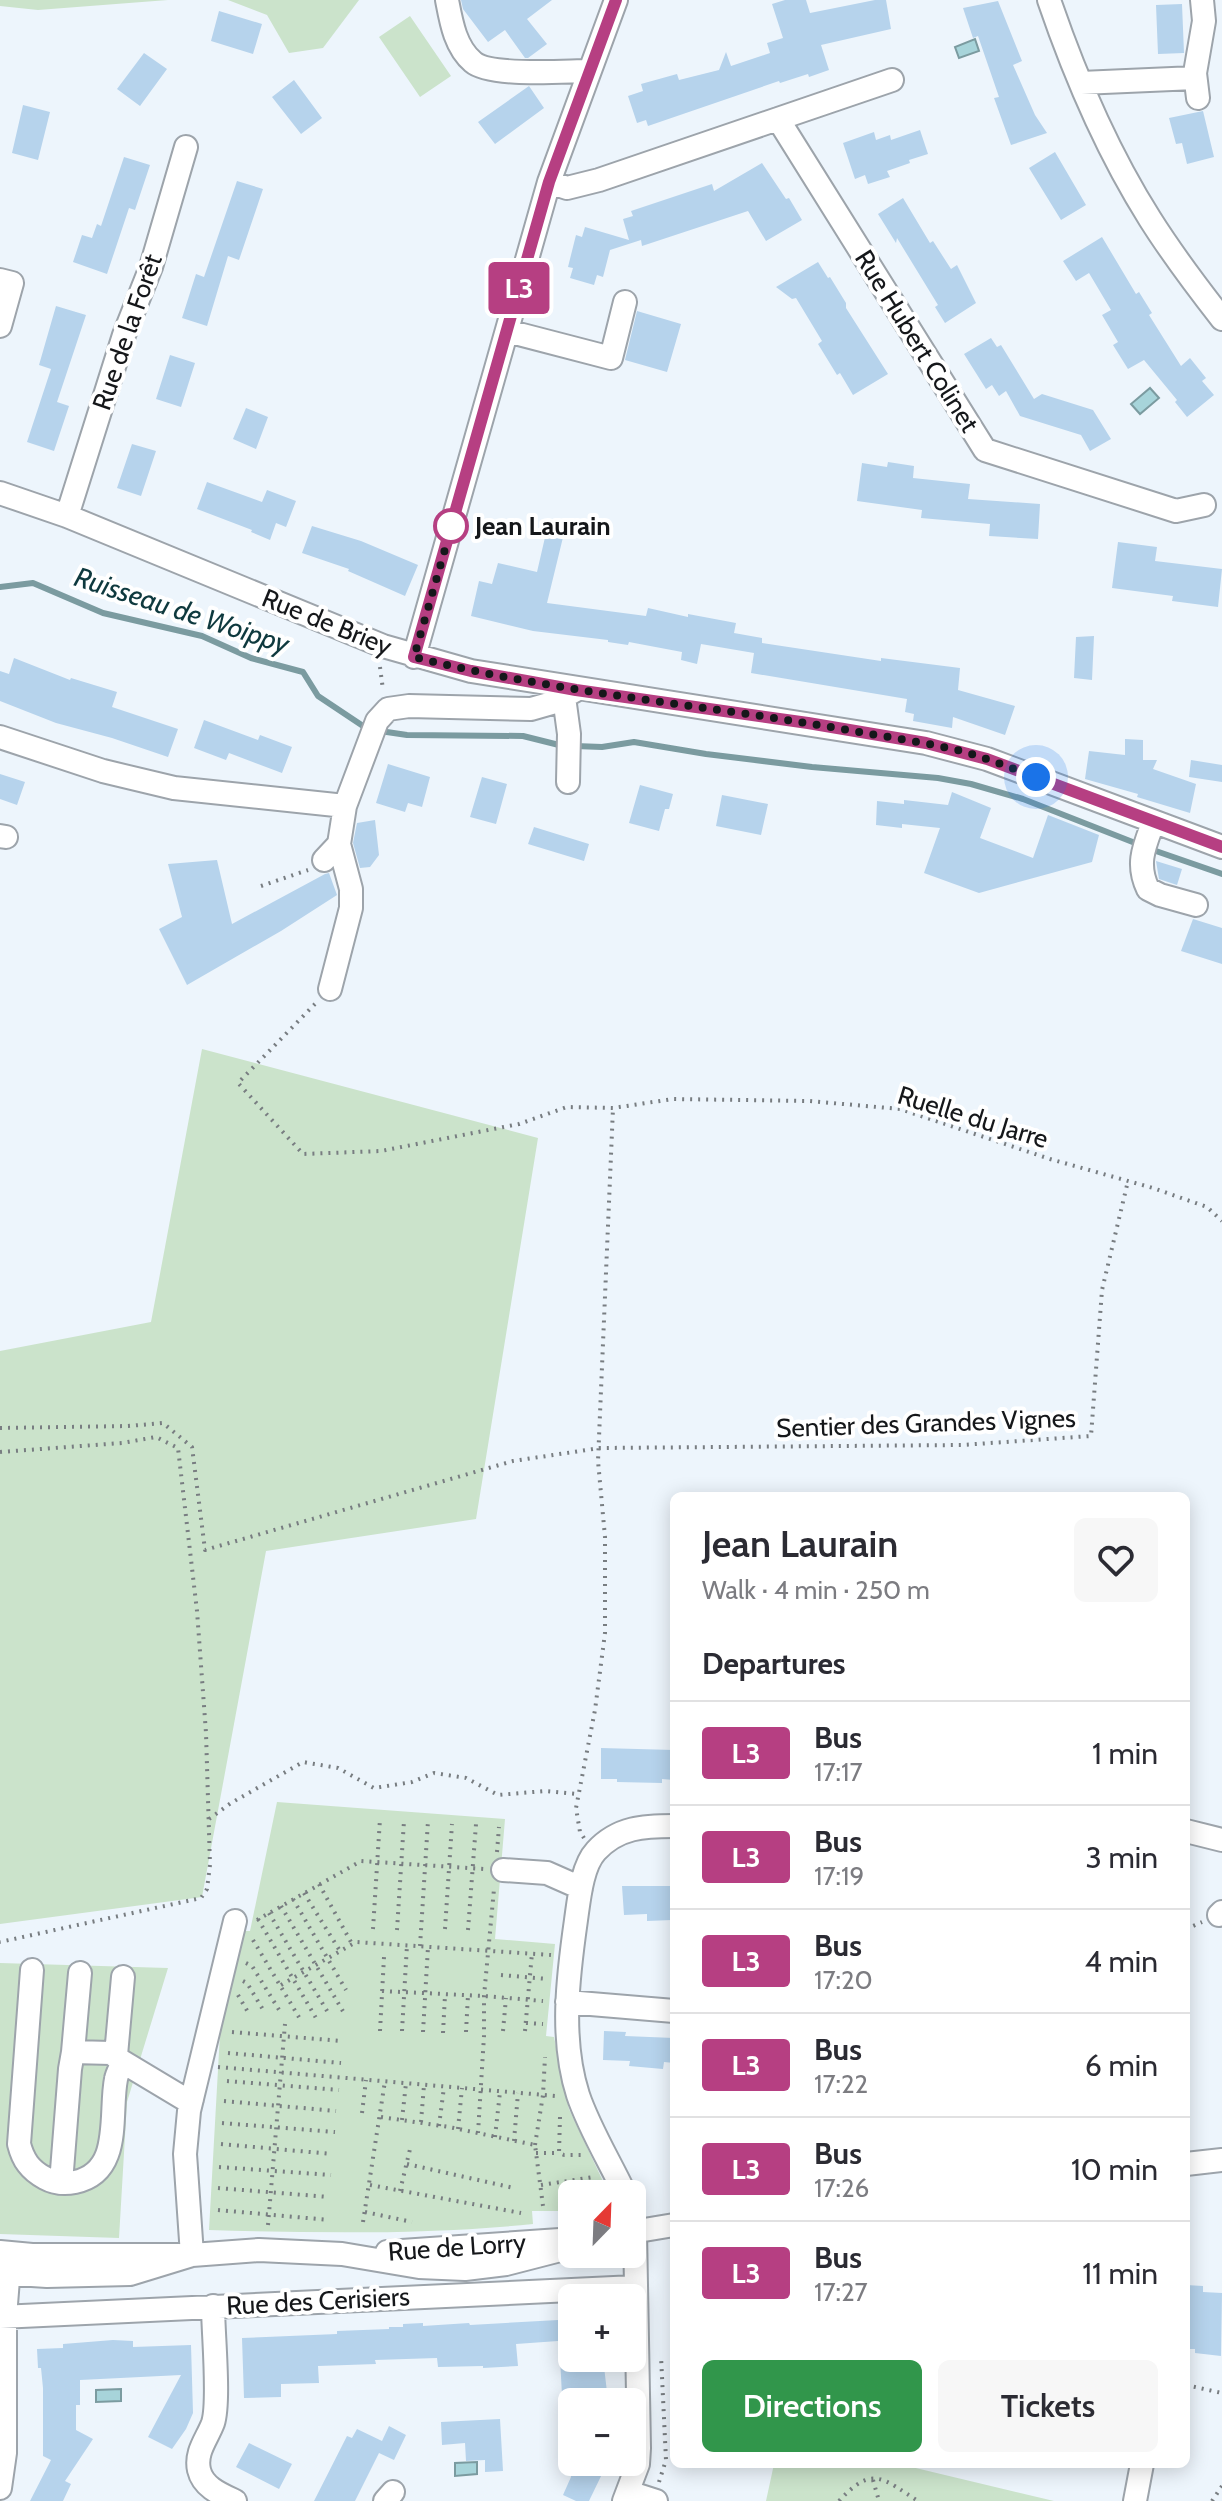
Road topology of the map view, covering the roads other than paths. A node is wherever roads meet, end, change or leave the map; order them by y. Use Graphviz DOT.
graph roads {
  1 [pos="447,0"];
  2 [pos="616,0"];
  3 [pos="1049,0"];
  4 [pos="1202,0"];
  5 [pos="589,71"];
  6 [pos="892,80"];
  7 [pos="1081,83"];
  8 [pos="778,119"];
  9 [pos="186,147"];
  10 [pos="549,182"];
  11 [pos="0,280"];
  12 [pos="625,302"];
  13 [pos="1222,319"];
  14 [pos="0,326"];
  15 [pos="507,331"];
  16 [pos="0,493"];
  17 [pos="1204,505"];
  18 [pos="67,516"];
  19 [pos="414,657"];
  20 [pos="570,693"];
  21 [pos="0,737"];
  22 [pos="568,782"];
  23 [pos="345,806"];
  24 [pos="1147,838"];
  25 [pos="1222,847"];
  26 [pos="1196,905"];
  27 [pos="330,989"];
  28 [pos="670,1826"];
  29 [pos="1190,1832"];
  30 [pos="1222,1840"];
  31 [pos="499,1870"];
  32 [pos="581,1888"];
  33 [pos="240,1932"];
  34 [pos="32,1970"];
  35 [pos="80,1973"];
  36 [pos="123,1977"];
  37 [pos="567,2002"];
  38 [pos="670,2011"];
  39 [pos="73,2052"];
  40 [pos="120,2058"];
  41 [pos="192,2099"];
  42 [pos="1222,2160"];
  43 [pos="1190,2164"];
  44 [pos="618,2180"];
  45 [pos="61,2183"];
  46 [pos="670,2225"];
  47 [pos="646,2226"];
  48 [pos="558,2241"];
  49 [pos="558,2251"];
  50 [pos="342,2254"];
  51 [pos="192,2255"];
  52 [pos="5,2263"];
  53 [pos="558,2290"];
  54 [pos="213,2306"];
  55 [pos="2,2317"];
  56 [pos="637,2372"];
  57 [pos="1141,2468"];
  58 [pos="0,2488"];
  59 [pos="626,2496"];
  60 [pos="235,2501"];
  61 [pos="656,2501"];
  62 [pos="1135,2501"];
  1 -- 5 [label="street"];
  2 -- 5 [label="street"];
  3 -- 7 [label="street"];
  4 -- 7 [label="street"];
  5 -- 10 [label="street"];
  6 -- 8 [label="street"];
  7 -- 13 [label="street"];
  8 -- 10 [label="street"];
  8 -- 17 [label="street, Rue Hubert Colinet"];
  9 -- 18 [label="street, Rue de la Forêt"];
  10 -- 15 [label="street"];
  11 -- 14 [label="street"];
  12 -- 15 [label="street"];
  15 -- 19 [label="street"];
  16 -- 18 [label="street, Rue de Briey"];
  18 -- 19 [label="street, Rue de Briey"];
  19 -- 20 [label="street, Rue de Briey"];
  20 -- 22 [label="street"];
  20 -- 23 [label="street"];
  20 -- 24 [label="street, Rue de Briey"];
  21 -- 23 [label="street"];
  23 -- 27 [label="street"];
  24 -- 25 [label="street, Rue de Briey"];
  24 -- 26 [label="street"];
  28 -- 32 [label="street"];
  29 -- 30 [label="street"];
  31 -- 32 [label="street"];
  32 -- 37 [label="street"];
  33 -- 41 [label="street"];
  34 -- 45 [label="street"];
  35 -- 39 [label="street"];
  36 -- 40 [label="street"];
  37 -- 38 [label="street"];
  37 -- 44 [label="street"];
  39 -- 40 [label="street"];
  39 -- 45 [label="street"];
  40 -- 41 [label="street"];
  40 -- 45 [label="street"];
  41 -- 51 [label="street"];
  42 -- 43 [label="street"];
  46 -- 47 [label="street"];
  48 -- 50 [label="street, Rue de Lorry"];
  49 -- 50 [label="street, Rue de Lorry"];
  50 -- 51 [label="street, Rue de Lorry"];
  51 -- 52 [label="street, Rue de Lorry"];
  52 -- 55 [label="street"];
  53 -- 54 [label="street, Rue des Cerisiers"];
  54 -- 55 [label="street, Rue des Cerisiers"];
  54 -- 60 [label="street"];
  55 -- 58 [label="street"];
  56 -- 59 [label="street"];
  57 -- 62 [label="street"];
  59 -- 61 [label="street"];
}
